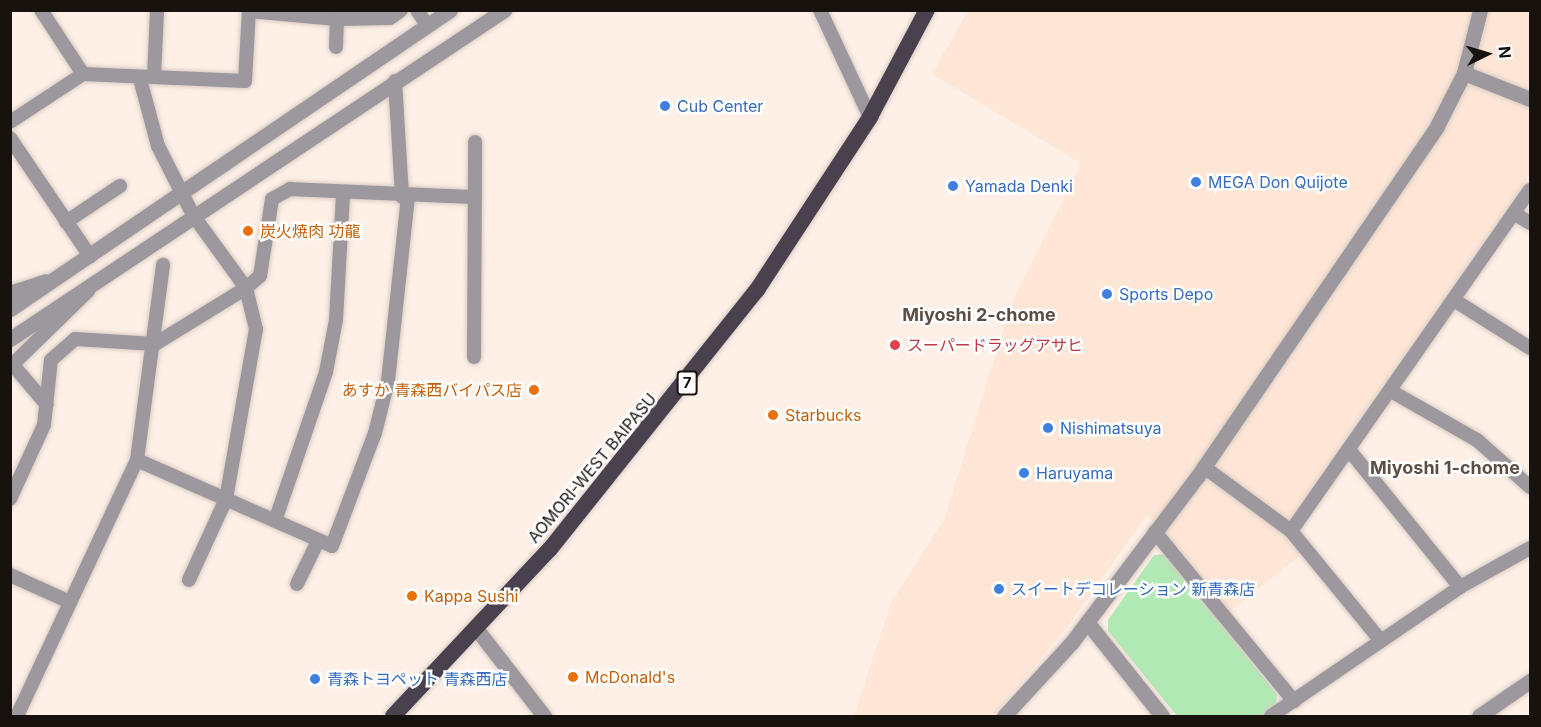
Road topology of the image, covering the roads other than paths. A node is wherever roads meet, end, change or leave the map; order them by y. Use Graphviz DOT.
graph roads {
  1 [pos="41,10"];
  2 [pos="157,10"];
  3 [pos="401,10"];
  4 [pos="417,10"];
  5 [pos="450,10"];
  6 [pos="504,10"];
  7 [pos="820,10"];
  8 [pos="927,10"];
  9 [pos="1480,10"];
  10 [pos="249,11"];
  11 [pos="321,14"];
  12 [pos="337,19"];
  13 [pos="427,26"];
  14 [pos="336,47"];
  15 [pos="1464,73"];
  16 [pos="83,75"];
  17 [pos="147,78"];
  18 [pos="395,81"];
  19 [pos="1530,99"];
  20 [pos="870,117"];
  21 [pos="10,122"];
  22 [pos="10,138"];
  23 [pos="475,142"];
  24 [pos="120,186"];
  25 [pos="1530,190"];
  26 [pos="344,194"];
  27 [pos="182,195"];
  28 [pos="405,197"];
  29 [pos="471,197"];
  30 [pos="1515,214"];
  31 [pos="193,215"];
  32 [pos="66,222"];
  33 [pos="1530,223"];
  34 [pos="90,256"];
  35 [pos="163,265"];
  36 [pos="58,277"];
  37 [pos="95,282"];
  38 [pos="246,288"];
  39 [pos="10,293"];
  40 [pos="1454,300"];
  41 [pos="10,309"];
  42 [pos="10,339"];
  43 [pos="155,344"];
  44 [pos="1530,348"];
  45 [pos="474,357"];
  46 [pos="12,366"];
  47 [pos="1391,391"];
  48 [pos="47,405"];
  49 [pos="1350,451"];
  50 [pos="137,460"];
  51 [pos="1204,467"];
  52 [pos="1530,487"];
  53 [pos="10,499"];
  54 [pos="226,499"];
  55 [pos="275,522"];
  56 [pos="1291,531"];
  57 [pos="1155,532"];
  58 [pos="318,541"];
  59 [pos="1530,548"];
  60 [pos="10,575"];
  61 [pos="189,580"];
  62 [pos="297,584"];
  63 [pos="1460,587"];
  64 [pos="70,602"];
  65 [pos="1087,622"];
  66 [pos="475,627"];
  67 [pos="1380,641"];
  68 [pos="1530,681"];
  69 [pos="1294,701"];
  70 [pos="15,714"];
  71 [pos="1009,715"];
  72 [pos="393,717"];
  73 [pos="544,717"];
  74 [pos="1162,717"];
  75 [pos="1271,717"];
  76 [pos="1479,717"];
  1 -- 16 [label="street"];
  2 -- 17 [label="street"];
  3 -- 12 [label="street"];
  4 -- 13 [label="street"];
  5 -- 13 [label="street"];
  6 -- 18 [label="street"];
  7 -- 20 [label="street"];
  8 -- 20 [label="highway, AOMORI-WEST BAIPASU / 7"];
  9 -- 15 [label="street"];
  10 -- 11 [label="street"];
  10 -- 17 [label="street"];
  11 -- 12 [label="street"];
  12 -- 14 [label="street"];
  13 -- 27 [label="street"];
  15 -- 19 [label="street"];
  15 -- 51 [label="street"];
  16 -- 17 [label="street"];
  16 -- 21 [label="street"];
  17 -- 27 [label="street"];
  18 -- 28 [label="street"];
  18 -- 31 [label="street"];
  20 -- 66 [label="highway, AOMORI-WEST BAIPASU / 7"];
  22 -- 32 [label="street"];
  23 -- 29 [label="street"];
  24 -- 32 [label="street"];
  25 -- 30 [label="street"];
  26 -- 28 [label="street"];
  26 -- 38 [label="street"];
  26 -- 55 [label="street"];
  27 -- 31 [label="street"];
  27 -- 34 [label="street"];
  28 -- 29 [label="street"];
  28 -- 58 [label="street"];
  29 -- 45 [label="street"];
  30 -- 33 [label="street"];
  30 -- 40 [label="street"];
  31 -- 37 [label="street"];
  31 -- 38 [label="street"];
  32 -- 34 [label="street"];
  34 -- 36 [label="street"];
  35 -- 43 [label="street"];
  36 -- 39 [label="street"];
  36 -- 41 [label="street"];
  37 -- 42 [label="street"];
  37 -- 46 [label="street"];
  38 -- 43 [label="street"];
  38 -- 54 [label="street"];
  40 -- 44 [label="street"];
  40 -- 47 [label="street"];
  43 -- 48 [label="street"];
  43 -- 50 [label="street"];
  46 -- 48 [label="street"];
  47 -- 49 [label="street"];
  47 -- 52 [label="street"];
  48 -- 53 [label="street"];
  49 -- 56 [label="street"];
  49 -- 63 [label="street"];
  50 -- 54 [label="street"];
  50 -- 64 [label="street"];
  51 -- 56 [label="street"];
  51 -- 57 [label="street"];
  54 -- 55 [label="street"];
  54 -- 61 [label="street"];
  55 -- 58 [label="street"];
  56 -- 67 [label="street"];
  57 -- 65 [label="street"];
  57 -- 69 [label="street"];
  58 -- 62 [label="street"];
  59 -- 63 [label="street"];
  60 -- 64 [label="street"];
  63 -- 67 [label="street"];
  64 -- 70 [label="street"];
  65 -- 71 [label="street"];
  65 -- 74 [label="street"];
  66 -- 72 [label="highway, AOMORI-WEST BAIPASU / 7"];
  66 -- 73 [label="street"];
  67 -- 69 [label="street"];
  68 -- 76 [label="street"];
  69 -- 75 [label="street"];
}
